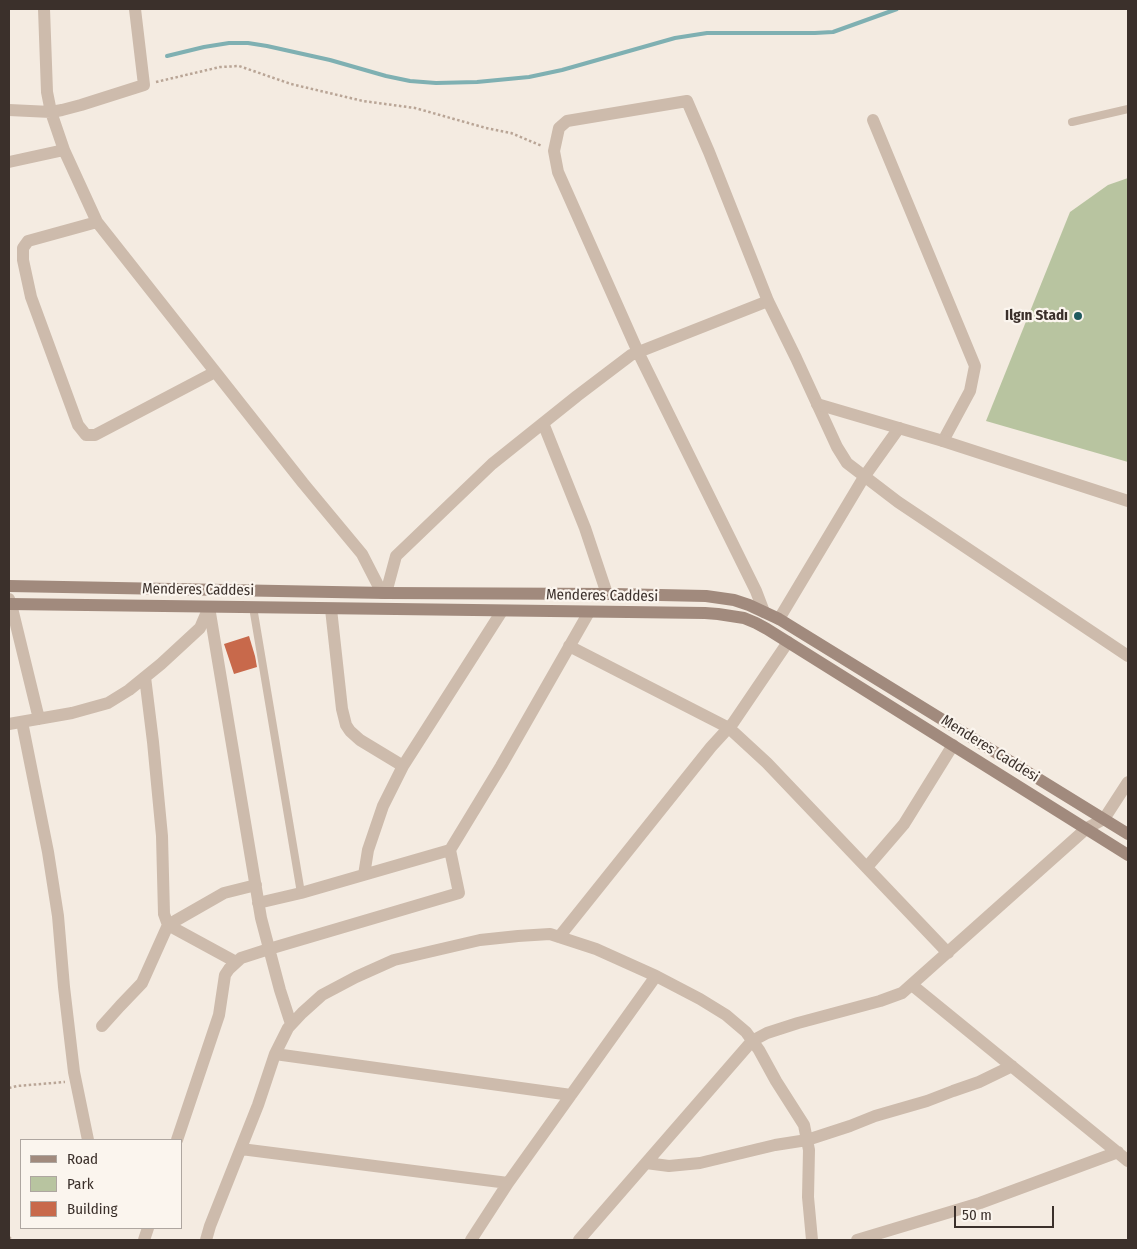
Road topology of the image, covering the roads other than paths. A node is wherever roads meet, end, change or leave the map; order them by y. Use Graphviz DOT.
graph roads {
  1 [pos="44,9"];
  2 [pos="135,9"];
  3 [pos="1128,109"];
  4 [pos="9,110"];
  5 [pos="51,112"];
  6 [pos="873,120"];
  7 [pos="1072,122"];
  8 [pos="64,150"];
  9 [pos="9,162"];
  10 [pos="97,222"];
  11 [pos="768,301"];
  12 [pos="638,352"];
  13 [pos="215,372"];
  14 [pos="817,404"];
  15 [pos="543,423"];
  16 [pos="899,428"];
  17 [pos="943,441"];
  18 [pos="864,477"];
  19 [pos="1128,501"];
  20 [pos="9,586"];
  21 [pos="384,593"];
  22 [pos="607,594"];
  23 [pos="10,602"];
  24 [pos="209,607"];
  25 [pos="253,607"];
  26 [pos="331,609"];
  27 [pos="502,611"];
  28 [pos="589,612"];
  29 [pos="764,612"];
  30 [pos="779,619"];
  31 [pos="788,642"];
  32 [pos="569,646"];
  33 [pos="1128,656"];
  34 [pos="145,677"];
  35 [pos="39,720"];
  36 [pos="22,722"];
  37 [pos="9,724"];
  38 [pos="729,728"];
  39 [pos="954,745"];
  40 [pos="403,766"];
  41 [pos="1128,782"];
  42 [pos="1104,819"];
  43 [pos="1087,828"];
  44 [pos="1128,834"];
  45 [pos="450,850"];
  46 [pos="1128,855"];
  47 [pos="867,867"];
  48 [pos="364,875"];
  49 [pos="256,884"];
  50 [pos="301,893"];
  51 [pos="258,903"];
  52 [pos="168,925"];
  53 [pos="559,937"];
  54 [pos="269,949"];
  55 [pos="948,953"];
  56 [pos="236,962"];
  57 [pos="656,976"];
  58 [pos="912,985"];
  59 [pos="292,1024"];
  60 [pos="102,1026"];
  61 [pos="752,1040"];
  62 [pos="275,1054"];
  63 [pos="1012,1066"];
  64 [pos="571,1095"];
  65 [pos="88,1139"];
  66 [pos="177,1139"];
  67 [pos="807,1140"];
  68 [pos="241,1149"];
  69 [pos="1123,1156"];
  70 [pos="646,1163"];
  71 [pos="508,1183"];
  72 [pos="206,1240"];
  73 [pos="471,1240"];
  74 [pos="579,1240"];
  75 [pos="812,1240"];
  76 [pos="857,1240"];
  1 -- 5 [label="street"];
  2 -- 5 [label="street"];
  3 -- 7 [label="lane"];
  4 -- 5 [label="street"];
  5 -- 8 [label="street"];
  6 -- 17 [label="street"];
  8 -- 9 [label="street"];
  8 -- 10 [label="street"];
  10 -- 13 [label="street"];
  10 -- 13 [label="street"];
  11 -- 12 [label="street"];
  11 -- 12 [label="street"];
  11 -- 14 [label="street"];
  12 -- 15 [label="street"];
  12 -- 29 [label="street"];
  13 -- 21 [label="street"];
  14 -- 16 [label="street"];
  14 -- 18 [label="street"];
  15 -- 21 [label="street"];
  15 -- 22 [label="street"];
  16 -- 17 [label="street"];
  16 -- 18 [label="street"];
  17 -- 19 [label="street"];
  18 -- 30 [label="street"];
  18 -- 33 [label="street"];
  20 -- 21 [label="main road, Menderes Caddesi"];
  21 -- 22 [label="main road, Menderes Caddesi"];
  22 -- 29 [label="main road, Menderes Caddesi"];
  23 -- 24 [label="main road, Menderes Caddesi"];
  23 -- 35 [label="street"];
  24 -- 25 [label="main road, Menderes Caddesi"];
  24 -- 34 [label="street"];
  24 -- 49 [label="street"];
  25 -- 26 [label="main road, Menderes Caddesi"];
  25 -- 50 [label="lane"];
  26 -- 27 [label="main road, Menderes Caddesi"];
  26 -- 40 [label="street"];
  27 -- 28 [label="main road, Menderes Caddesi"];
  27 -- 40 [label="street"];
  28 -- 31 [label="main road, Menderes Caddesi"];
  28 -- 32 [label="street"];
  29 -- 30 [label="main road, Menderes Caddesi"];
  30 -- 42 [label="main road, Menderes Caddesi"];
  31 -- 38 [label="street"];
  31 -- 39 [label="main road, Menderes Caddesi"];
  32 -- 38 [label="street"];
  32 -- 45 [label="street"];
  34 -- 35 [label="street"];
  34 -- 52 [label="street"];
  35 -- 36 [label="street"];
  36 -- 37 [label="street"];
  36 -- 65 [label="street"];
  38 -- 47 [label="street"];
  38 -- 53 [label="street"];
  39 -- 43 [label="main road, Menderes Caddesi"];
  39 -- 47 [label="street"];
  40 -- 48 [label="street"];
  41 -- 42 [label="street"];
  42 -- 43 [label="street"];
  42 -- 44 [label="main road, Menderes Caddesi"];
  43 -- 46 [label="main road, Menderes Caddesi"];
  43 -- 55 [label="street"];
  45 -- 48 [label="street"];
  45 -- 54 [label="street"];
  47 -- 55 [label="street"];
  48 -- 50 [label="street"];
  49 -- 51 [label="street"];
  49 -- 52 [label="street"];
  50 -- 51 [label="street"];
  51 -- 54 [label="street"];
  52 -- 56 [label="street"];
  52 -- 60 [label="street"];
  53 -- 57 [label="street"];
  53 -- 59 [label="street"];
  54 -- 56 [label="street"];
  54 -- 59 [label="street"];
  55 -- 58 [label="street"];
  56 -- 66 [label="street"];
  57 -- 61 [label="street"];
  57 -- 64 [label="street"];
  58 -- 61 [label="street"];
  58 -- 63 [label="street"];
  59 -- 62 [label="street"];
  61 -- 67 [label="street"];
  61 -- 70 [label="street"];
  62 -- 64 [label="street"];
  62 -- 68 [label="street"];
  63 -- 67 [label="street"];
  63 -- 69 [label="street"];
  64 -- 71 [label="street"];
  67 -- 70 [label="street"];
  67 -- 75 [label="street"];
  68 -- 71 [label="street"];
  68 -- 72 [label="street"];
  69 -- 76 [label="street"];
  70 -- 74 [label="street"];
  71 -- 73 [label="street"];
}
